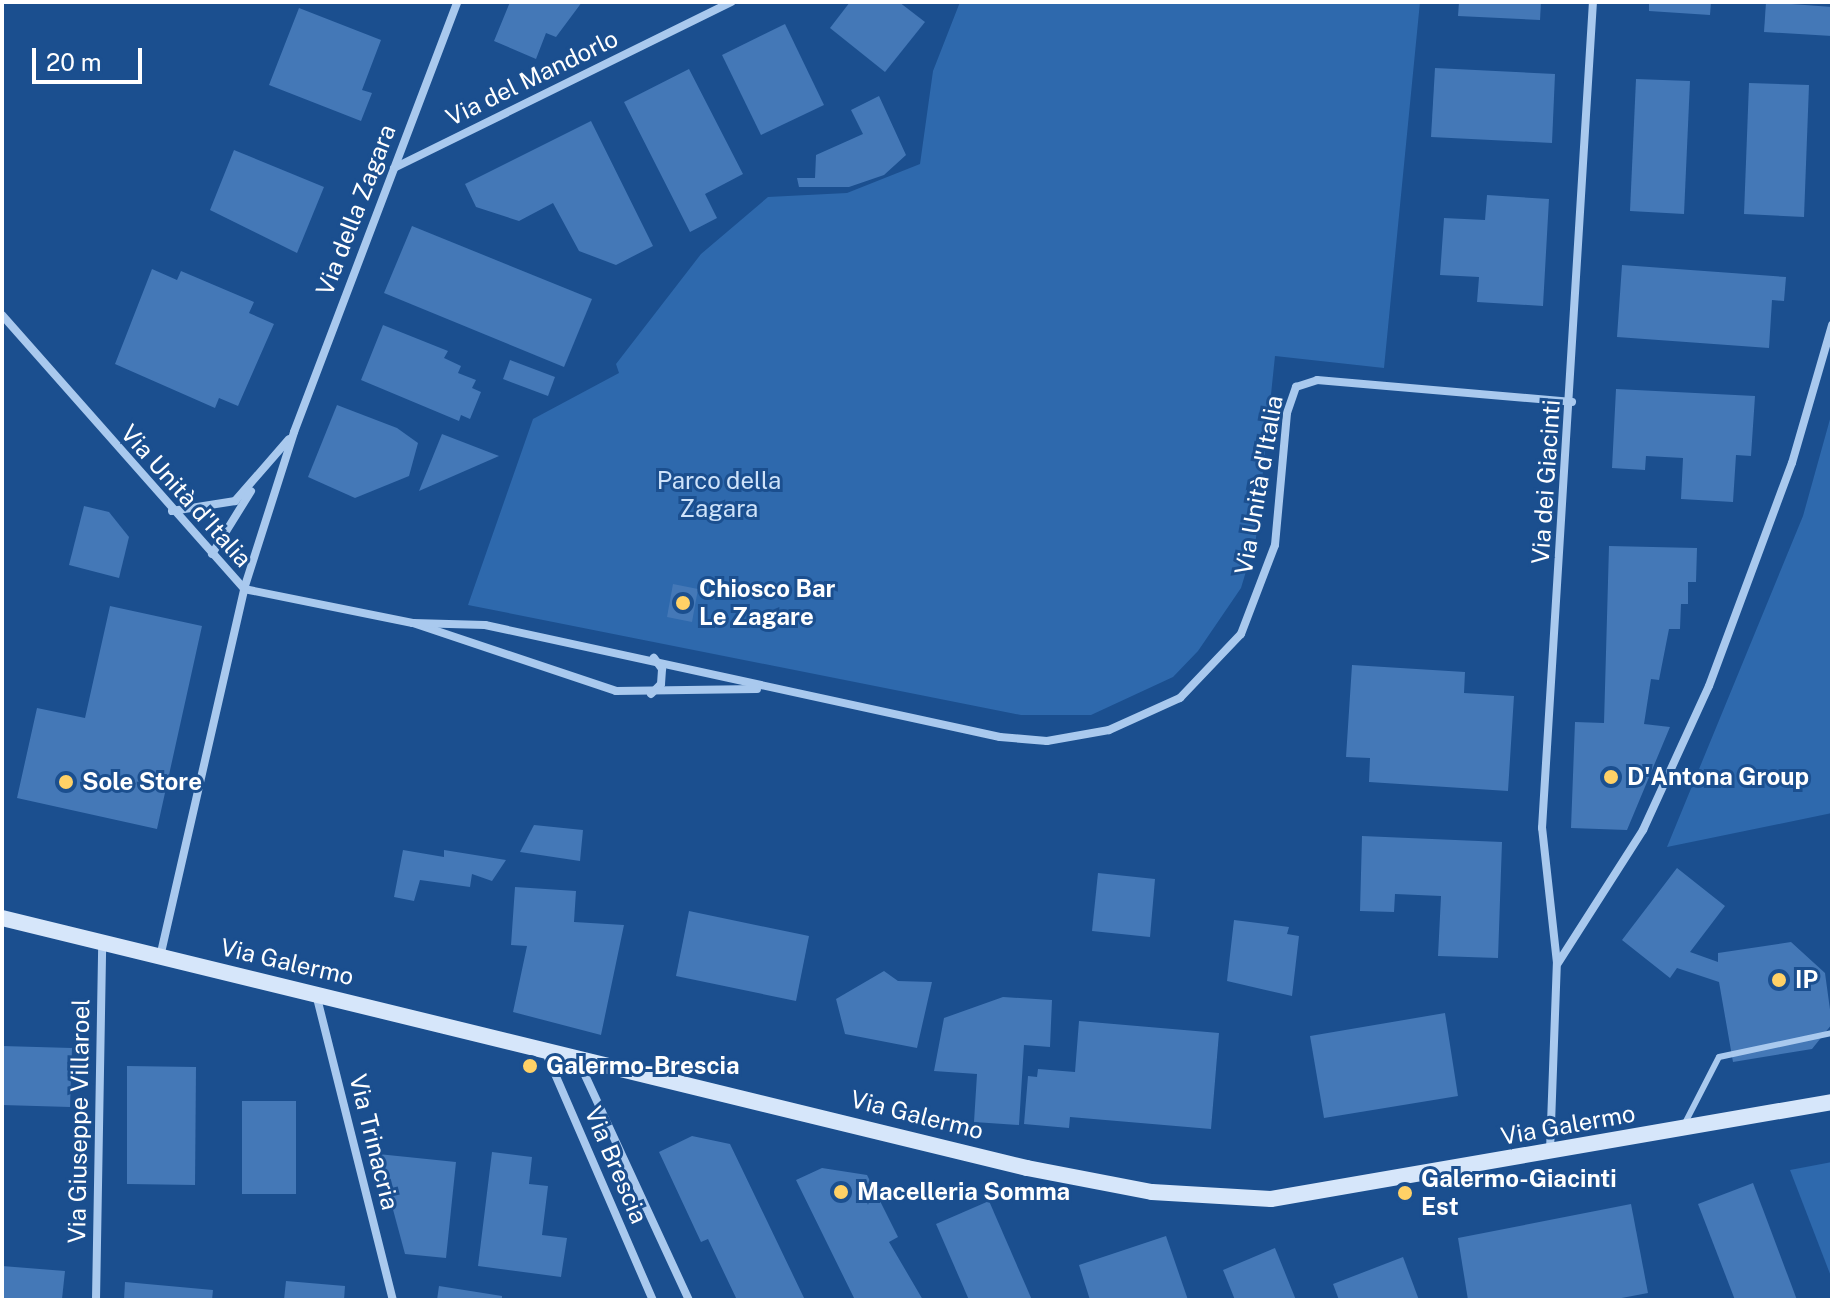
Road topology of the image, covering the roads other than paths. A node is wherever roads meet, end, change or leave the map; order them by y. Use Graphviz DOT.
graph roads {
  1 [pos="457,2"];
  2 [pos="731,2"];
  3 [pos="1593,2"];
  4 [pos="393,169"];
  5 [pos="2,315"];
  6 [pos="1832,325"];
  7 [pos="2,327"];
  8 [pos="16,338"];
  9 [pos="1572,402"];
  10 [pos="294,432"];
  11 [pos="253,487"];
  12 [pos="172,511"];
  13 [pos="212,554"];
  14 [pos="244,589"];
  15 [pos="413,623"];
  16 [pos="653,658"];
  17 [pos="766,689"];
  18 [pos="651,694"];
  19 [pos="2,918"];
  20 [pos="102,942"];
  21 [pos="160,957"];
  22 [pos="1557,963"];
  23 [pos="316,993"];
  24 [pos="1832,1033"];
  25 [pos="543,1047"];
  26 [pos="576,1055"];
  27 [pos="1832,1102"];
  28 [pos="1682,1129"];
  29 [pos="1550,1153"];
  30 [pos="96,1300"];
  31 [pos="393,1300"];
  32 [pos="653,1300"];
  33 [pos="689,1300"];
  1 -- 4 [label="street, Via della Zagara"];
  2 -- 4 [label="street, Via del Mandorlo"];
  3 -- 9 [label="street, Via dei Giacinti"];
  4 -- 10 [label="street, Via della Zagara"];
  5 -- 8 [label="street"];
  6 -- 22 [label="street"];
  7 -- 8 [label="street"];
  8 -- 12 [label="street, Via Unità d'Italia"];
  9 -- 17 [label="street, Via Unità d'Italia"];
  9 -- 22 [label="street, Via dei Giacinti"];
  10 -- 11 [label="street"];
  10 -- 14 [label="street"];
  11 -- 12 [label="street"];
  11 -- 13 [label="street"];
  12 -- 13 [label="street, Via Unità d'Italia"];
  13 -- 14 [label="street, Via Unità d'Italia"];
  14 -- 15 [label="street, Via Unità d'Italia"];
  14 -- 21 [label="street"];
  15 -- 16 [label="street"];
  15 -- 18 [label="street"];
  16 -- 17 [label="street"];
  16 -- 18 [label="street"];
  17 -- 18 [label="street"];
  19 -- 20 [label="main road, Via Galermo"];
  20 -- 21 [label="main road, Via Galermo"];
  20 -- 30 [label="street, Via Giuseppe Villaroel"];
  21 -- 23 [label="main road, Via Galermo"];
  22 -- 29 [label="street, Via dei Giacinti"];
  23 -- 25 [label="main road, Via Galermo"];
  23 -- 31 [label="street, Via Trinacria"];
  24 -- 28 [label="lane"];
  25 -- 26 [label="main road, Via Galermo"];
  25 -- 32 [label="street, Via Brescia"];
  26 -- 29 [label="main road, Via Galermo"];
  26 -- 33 [label="street"];
  27 -- 28 [label="main road, Via Galermo"];
  28 -- 29 [label="main road, Via Galermo"];
}
